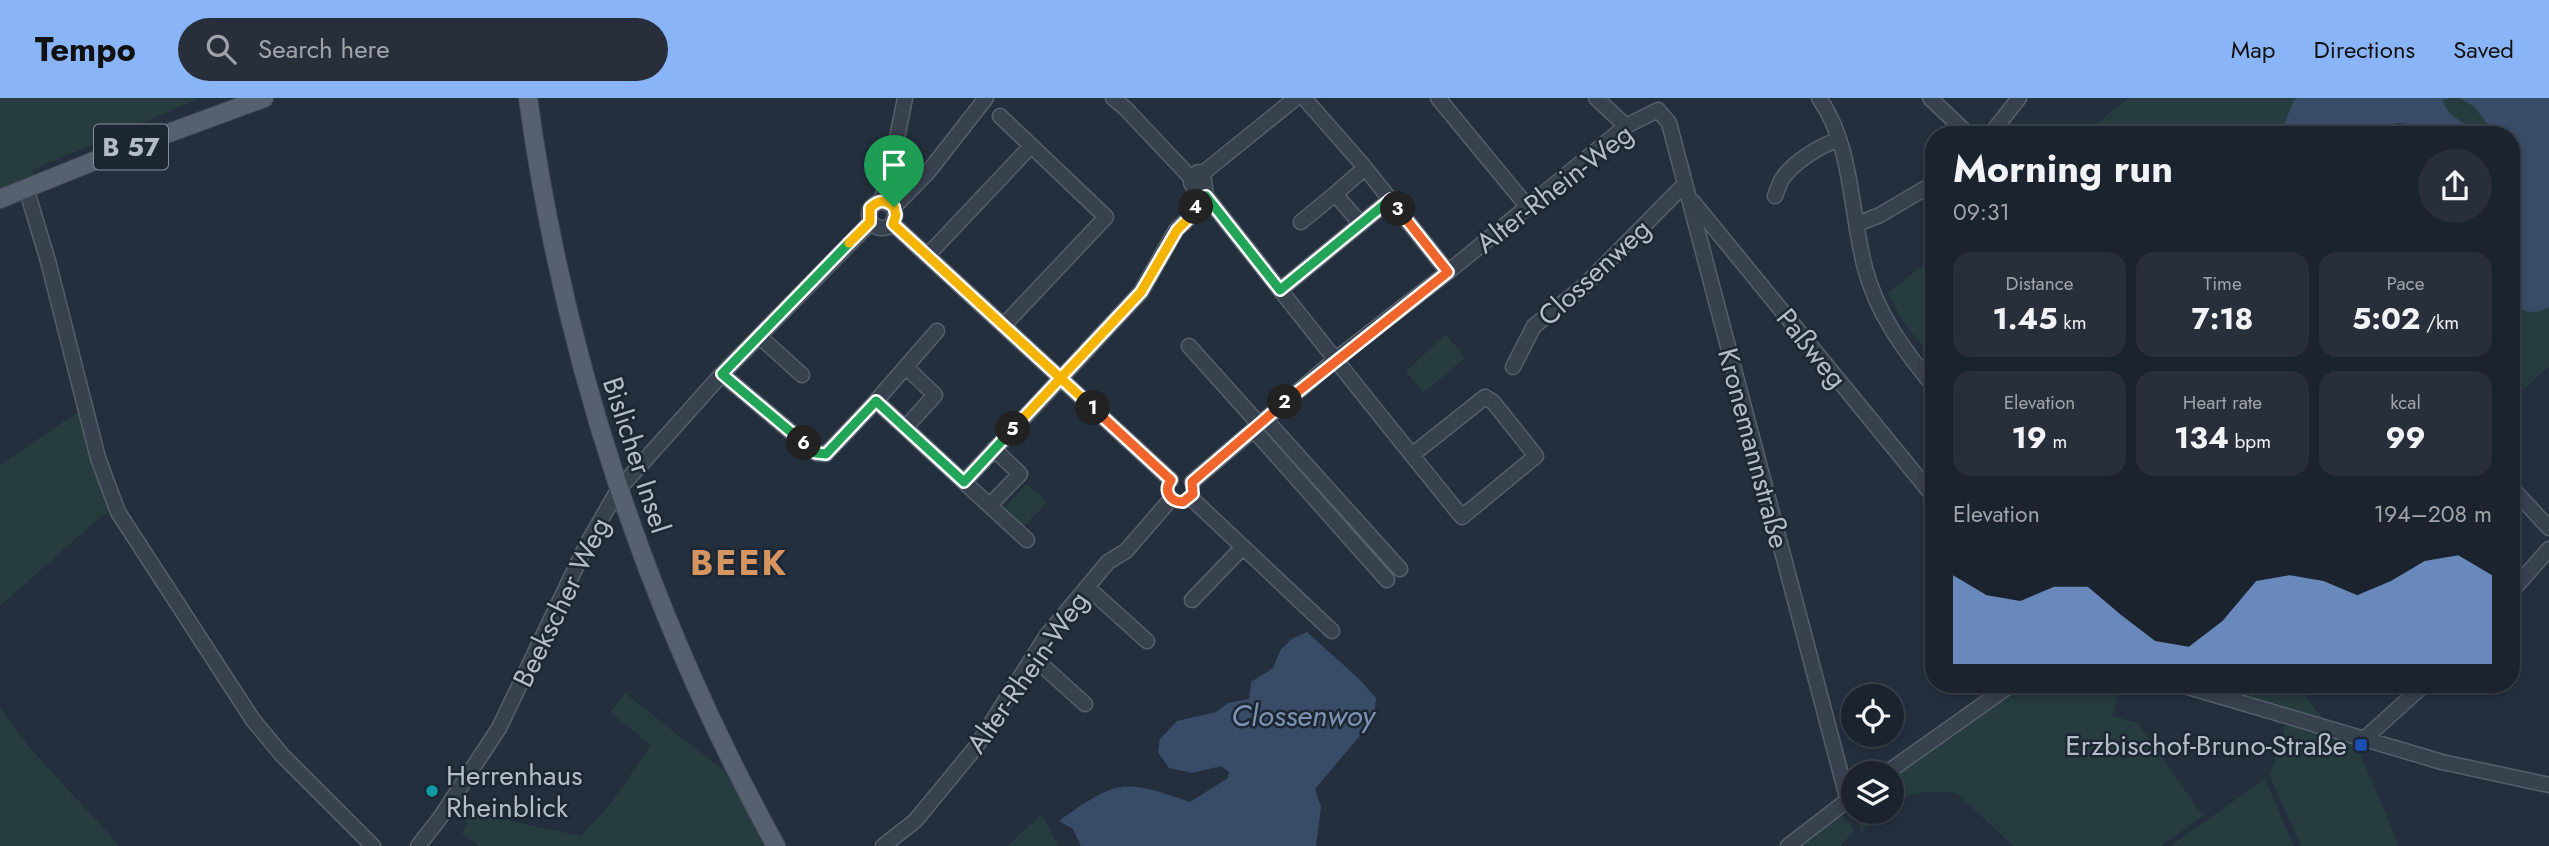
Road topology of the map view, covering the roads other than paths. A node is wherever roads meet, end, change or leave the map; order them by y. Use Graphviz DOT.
graph roads {
  1 [pos="264,98"];
  2 [pos="528,98"];
  3 [pos="905,98"];
  4 [pos="986,98"];
  5 [pos="1113,98"];
  6 [pos="1296,98"];
  7 [pos="1304,98"];
  8 [pos="1438,98"];
  9 [pos="1596,98"];
  10 [pos="1819,98"];
  11 [pos="1930,98"];
  12 [pos="2019,98"];
  13 [pos="1660,104"];
  14 [pos="1000,116"];
  15 [pos="1626,126"];
  16 [pos="1960,126"];
  17 [pos="1997,126"];
  18 [pos="1839,140"];
  19 [pos="1031,146"];
  20 [pos="1365,168"];
  21 [pos="1197,175"];
  22 [pos="26,188"];
  23 [pos="1925,189"];
  24 [pos="1687,191"];
  25 [pos="1335,194"];
  26 [pos="1775,196"];
  27 [pos="1204,198"];
  28 [pos="0,199"];
  29 [pos="1391,199"];
  30 [pos="888,204"];
  31 [pos="1527,206"];
  32 [pos="870,222"];
  33 [pos="1301,222"];
  34 [pos="893,224"];
  35 [pos="1361,224"];
  36 [pos="1857,224"];
  37 [pos="927,256"];
  38 [pos="1448,272"];
  39 [pos="1280,290"];
  40 [pos="1004,325"];
  41 [pos="937,331"];
  42 [pos="760,335"];
  43 [pos="1189,346"];
  44 [pos="1336,359"];
  45 [pos="906,367"];
  46 [pos="1513,367"];
  47 [pos="722,374"];
  48 [pos="802,375"];
  49 [pos="1925,376"];
  50 [pos="1060,378"];
  51 [pos="876,401"];
  52 [pos="1259,424"];
  53 [pos="906,427"];
  54 [pos="994,449"];
  55 [pos="1412,455"];
  56 [pos="1171,480"];
  57 [pos="964,482"];
  58 [pos="1192,482"];
  59 [pos="1925,486"];
  60 [pos="618,490"];
  61 [pos="2520,497"];
  62 [pos="1191,498"];
  63 [pos="1171,499"];
  64 [pos="990,505"];
  65 [pos="2549,528"];
  66 [pos="1027,540"];
  67 [pos="1243,547"];
  68 [pos="2549,550"];
  69 [pos="1399,569"];
  70 [pos="1387,580"];
  71 [pos="2520,582"];
  72 [pos="1087,587"];
  73 [pos="1192,600"];
  74 [pos="1332,631"];
  75 [pos="1147,641"];
  76 [pos="1033,657"];
  77 [pos="1999,693"];
  78 [pos="2208,693"];
  79 [pos="2415,693"];
  80 [pos="1085,704"];
  81 [pos="2363,740"];
  82 [pos="1903,761"];
  83 [pos="1841,764"];
  84 [pos="2549,785"];
  85 [pos="1841,805"];
  86 [pos="373,846"];
  87 [pos="418,846"];
  88 [pos="776,846"];
  89 [pos="883,846"];
  90 [pos="1788,846"];
  1 -- 22 [label="main road, B 57"];
  2 -- 60 [label="main road, Bislicher Insel"];
  3 -- 30 [label="street"];
  4 -- 30 [label="street"];
  5 -- 21 [label="street"];
  6 -- 21 [label="street"];
  7 -- 20 [label="street"];
  8 -- 31 [label="street"];
  9 -- 15 [label="street"];
  10 -- 18 [label="street"];
  11 -- 16 [label="street"];
  12 -- 17 [label="street"];
  13 -- 15 [label="street, Alter-Rhein-Weg"];
  13 -- 24 [label="street, Kronemannstraße"];
  14 -- 19 [label="street"];
  15 -- 31 [label="street, Alter-Rhein-Weg"];
  18 -- 26 [label="street"];
  18 -- 36 [label="street"];
  19 -- 37 [label="street"];
  19 -- 40 [label="street"];
  20 -- 25 [label="street"];
  20 -- 29 [label="street"];
  21 -- 27 [label="street"];
  22 -- 28 [label="main road, B 57"];
  22 -- 86 [label="street"];
  23 -- 36 [label="street"];
  24 -- 46 [label="street, Clossenweg"];
  24 -- 59 [label="street, Paßweg"];
  24 -- 83 [label="street, Kronemannstraße"];
  25 -- 33 [label="street"];
  25 -- 35 [label="street"];
  27 -- 39 [label="street"];
  27 -- 50 [label="street"];
  29 -- 35 [label="street"];
  29 -- 38 [label="street"];
  30 -- 32 [label="street"];
  30 -- 34 [label="street"];
  31 -- 38 [label="street, Alter-Rhein-Weg"];
  32 -- 34 [label="street"];
  32 -- 42 [label="street, Beekscher Weg"];
  34 -- 37 [label="street"];
  35 -- 39 [label="street"];
  36 -- 49 [label="street"];
  37 -- 40 [label="street"];
  38 -- 44 [label="street, Alter-Rhein-Weg"];
  39 -- 44 [label="street"];
  40 -- 50 [label="street"];
  41 -- 45 [label="street"];
  42 -- 47 [label="street, Beekscher Weg"];
  42 -- 48 [label="street"];
  43 -- 52 [label="street"];
  44 -- 52 [label="street, Alter-Rhein-Weg"];
  44 -- 55 [label="street"];
  45 -- 51 [label="street"];
  45 -- 53 [label="street"];
  47 -- 51 [label="street"];
  47 -- 60 [label="street, Beekscher Weg"];
  50 -- 54 [label="street"];
  50 -- 56 [label="street"];
  51 -- 53 [label="street"];
  52 -- 58 [label="street, Alter-Rhein-Weg"];
  52 -- 69 [label="street"];
  52 -- 70 [label="street"];
  53 -- 57 [label="street"];
  54 -- 57 [label="street"];
  54 -- 64 [label="street"];
  55 -- 55 [label="street"];
  56 -- 58 [label="street"];
  56 -- 63 [label="street"];
  57 -- 64 [label="street"];
  58 -- 62 [label="street"];
  60 -- 87 [label="street, Beekscher Weg"];
  60 -- 88 [label="main road, Bislicher Insel"];
  61 -- 65 [label="street"];
  62 -- 63 [label="street"];
  62 -- 67 [label="street"];
  63 -- 72 [label="street, Alter-Rhein-Weg"];
  64 -- 66 [label="street"];
  67 -- 73 [label="street"];
  67 -- 74 [label="street"];
  68 -- 71 [label="street"];
  72 -- 75 [label="street"];
  72 -- 76 [label="street, Alter-Rhein-Weg"];
  76 -- 80 [label="street"];
  76 -- 89 [label="street, Alter-Rhein-Weg"];
  77 -- 82 [label="street"];
  78 -- 81 [label="street"];
  79 -- 81 [label="street"];
  81 -- 84 [label="street"];
  85 -- 90 [label="street"];
}
